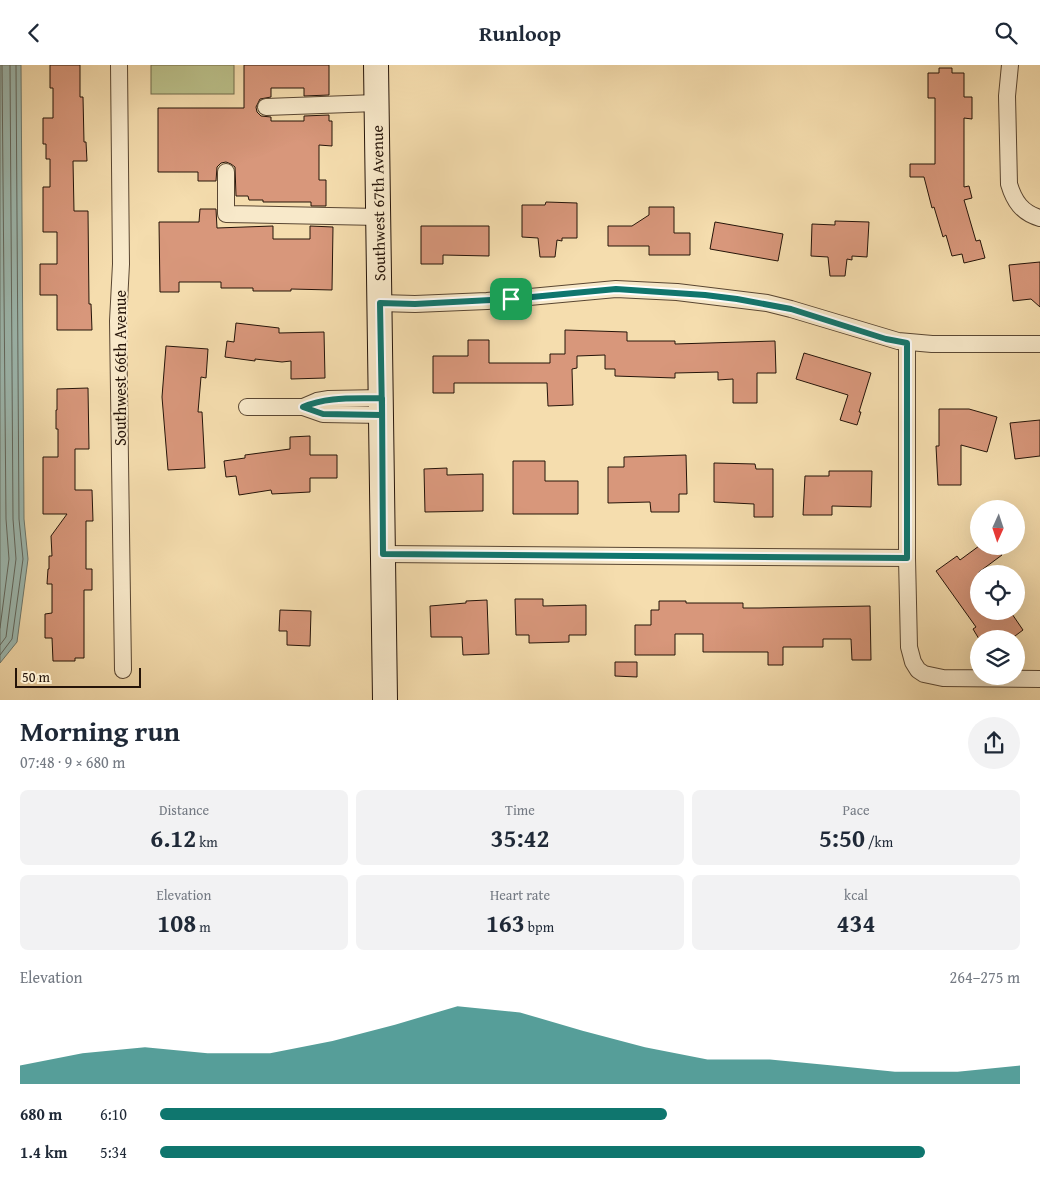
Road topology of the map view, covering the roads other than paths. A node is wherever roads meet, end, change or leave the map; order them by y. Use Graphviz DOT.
graph roads {
  1 [pos="119,65"];
  2 [pos="376,65"];
  3 [pos="1010,65"];
  4 [pos="376,103"];
  5 [pos="266,107"];
  6 [pos="226,172"];
  7 [pos="379,217"];
  8 [pos="1040,218"];
  9 [pos="380,303"];
  10 [pos="907,343"];
  11 [pos="1040,344"];
  12 [pos="382,406"];
  13 [pos="246,407"];
  14 [pos="383,554"];
  15 [pos="907,558"];
  16 [pos="123,670"];
  17 [pos="1040,679"];
  18 [pos="385,700"];
  1 -- 16 [label="street, Southwest 66th Avenue"];
  2 -- 4 [label="main road, Southwest 67th Avenue"];
  3 -- 8 [label="street"];
  4 -- 5 [label="street"];
  4 -- 7 [label="main road, Southwest 67th Avenue"];
  6 -- 7 [label="street"];
  7 -- 9 [label="main road, Southwest 67th Avenue"];
  9 -- 10 [label="street"];
  9 -- 12 [label="main road, Southwest 67th Avenue"];
  10 -- 11 [label="street"];
  10 -- 15 [label="street"];
  12 -- 13 [label="street"];
  12 -- 14 [label="main road, Southwest 67th Avenue"];
  14 -- 15 [label="street"];
  14 -- 18 [label="main road, Southwest 67th Avenue"];
  15 -- 17 [label="street"];
}
